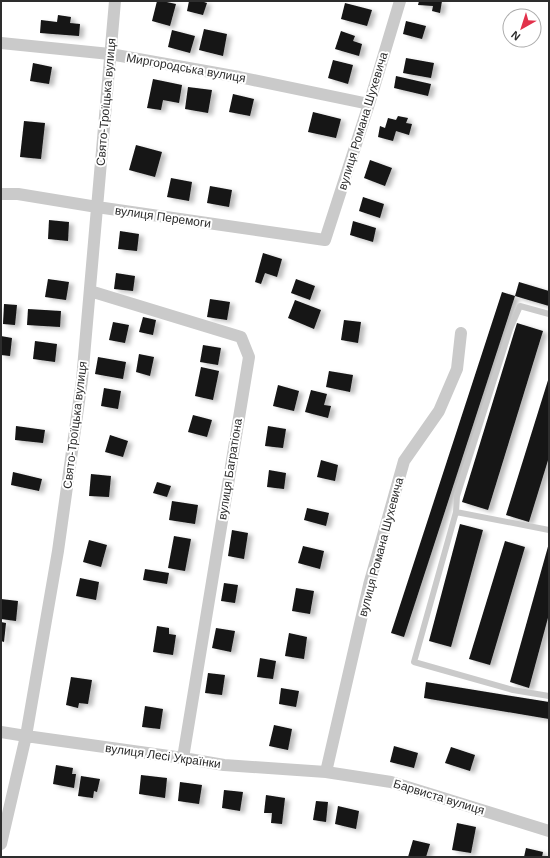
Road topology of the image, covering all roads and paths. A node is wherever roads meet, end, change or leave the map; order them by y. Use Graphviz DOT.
graph roads {
  1 [pos="115,1"];
  2 [pos="400,1"];
  3 [pos="1,43"];
  4 [pos="110,54"];
  5 [pos="369,104"];
  6 [pos="1,194"];
  7 [pos="97,207"];
  8 [pos="325,240"];
  9 [pos="90,291"];
  10 [pos="549,314"];
  11 [pos="461,333"];
  12 [pos="456,512"];
  13 [pos="549,530"];
  14 [pos="549,696"];
  15 [pos="1,732"];
  16 [pos="26,736"];
  17 [pos="183,758"];
  18 [pos="326,772"];
  19 [pos="549,831"];
  20 [pos="1,844"];
  1 -- 4 [label="street, Свято-Троїцька вулиця"];
  2 -- 5 [label="street, вулиця Романа Шухевича"];
  3 -- 4 [label="street, Миргородська вулиця"];
  4 -- 5 [label="street, Миргородська вулиця"];
  4 -- 7 [label="street, Свято-Троїцька вулиця"];
  5 -- 8 [label="street, вулиця Романа Шухевича"];
  6 -- 7 [label="street, вулиця Перемоги"];
  7 -- 8 [label="street, вулиця Перемоги"];
  7 -- 9 [label="street, Свято-Троїцька вулиця"];
  9 -- 16 [label="street, Свято-Троїцька вулиця"];
  9 -- 17 [label="street, вулиця Багратіона"];
  10 -- 12 [label="lane"];
  11 -- 18 [label="street, вулиця Романа Шухевича"];
  12 -- 13 [label="lane"];
  12 -- 14 [label="lane"];
  15 -- 16 [label="street, вулиця Лесі Українки"];
  16 -- 17 [label="street, вулиця Лесі Українки"];
  16 -- 20 [label="street, Свято-Троїцька вулиця"];
  17 -- 18 [label="street, вулиця Лесі Українки"];
  18 -- 19 [label="street, Барвиста вулиця"];
}
